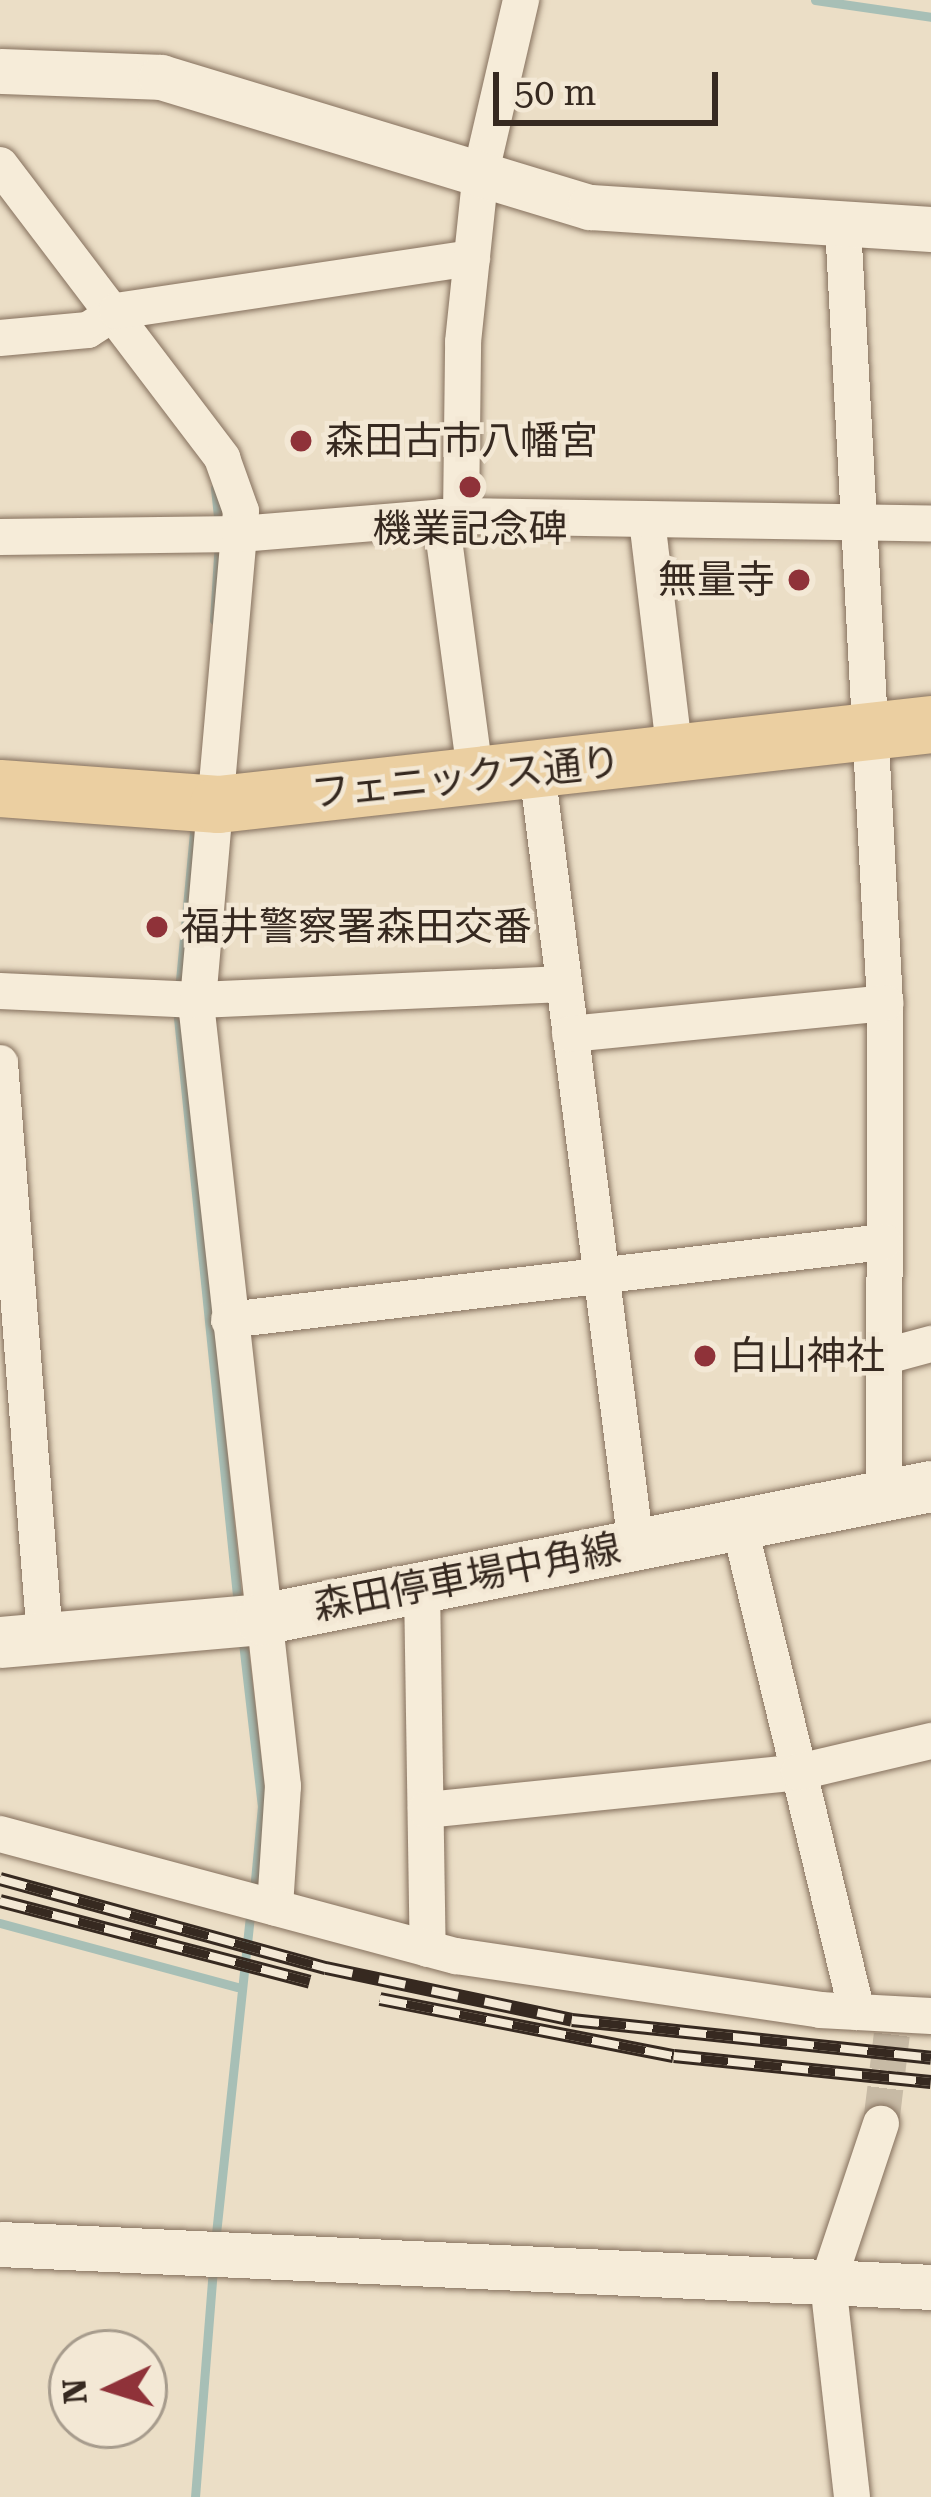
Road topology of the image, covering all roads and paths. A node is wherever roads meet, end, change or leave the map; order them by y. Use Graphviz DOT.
graph roads {
  1 [pos="520,0"];
  2 [pos="0,71"];
  3 [pos="0,165"];
  4 [pos="481,172"];
  5 [pos="843,225"];
  6 [pos="931,229"];
  7 [pos="472,258"];
  8 [pos="117,310"];
  9 [pos="0,338"];
  10 [pos="451,517"];
  11 [pos="647,520"];
  12 [pos="931,523"];
  13 [pos="854,524"];
  14 [pos="240,534"];
  15 [pos="0,537"];
  16 [pos="931,724"];
  17 [pos="871,731"];
  18 [pos="675,754"];
  19 [pos="537,771"];
  20 [pos="476,778"];
  21 [pos="0,788"];
  22 [pos="218,804"];
  23 [pos="564,984"];
  24 [pos="0,991"];
  25 [pos="198,1000"];
  26 [pos="885,1003"];
  27 [pos="570,1034"];
  28 [pos="0,1063"];
  29 [pos="883,1242"];
  30 [pos="599,1272"];
  31 [pos="229,1320"];
  32 [pos="931,1344"];
  33 [pos="884,1357"];
  34 [pos="908,1491"];
  35 [pos="739,1524"];
  36 [pos="636,1545"];
  37 [pos="422,1587"];
  38 [pos="245,1620"];
  39 [pos="22,1641"];
  40 [pos="931,1741"];
  41 [pos="800,1772"];
  42 [pos="426,1810"];
  43 [pos="0,1834"];
  44 [pos="275,1908"];
  45 [pos="428,1949"];
  46 [pos="931,2016"];
  47 [pos="881,2020"];
  48 [pos="881,2124"];
  49 [pos="0,2244"];
  50 [pos="828,2282"];
  51 [pos="931,2287"];
  52 [pos="852,2497"];
  1 -- 4 [label="street"];
  2 -- 4 [label="street"];
  3 -- 8 [label="street"];
  4 -- 5 [label="street"];
  4 -- 7 [label="street"];
  5 -- 6 [label="street"];
  5 -- 13 [label="street"];
  7 -- 8 [label="street"];
  7 -- 10 [label="street"];
  8 -- 9 [label="street"];
  8 -- 14 [label="street"];
  10 -- 11 [label="street"];
  10 -- 14 [label="street"];
  10 -- 20 [label="street"];
  11 -- 13 [label="street"];
  11 -- 18 [label="street"];
  12 -- 13 [label="street"];
  13 -- 17 [label="street"];
  14 -- 15 [label="street"];
  14 -- 22 [label="street"];
  16 -- 17 [label="main road, フェニックス通り"];
  17 -- 18 [label="main road, フェニックス通り"];
  17 -- 26 [label="street"];
  18 -- 19 [label="main road, フェニックス通り"];
  19 -- 20 [label="main road, フェニックス通り"];
  19 -- 23 [label="street"];
  20 -- 22 [label="main road, フェニックス通り"];
  21 -- 22 [label="main road, フェニックス通り"];
  22 -- 25 [label="street"];
  23 -- 25 [label="street"];
  23 -- 27 [label="street"];
  24 -- 25 [label="street"];
  25 -- 31 [label="street"];
  26 -- 27 [label="street"];
  26 -- 29 [label="street"];
  27 -- 30 [label="street"];
  28 -- 39 [label="street"];
  29 -- 30 [label="street"];
  29 -- 33 [label="street"];
  30 -- 31 [label="street"];
  30 -- 36 [label="street"];
  31 -- 38 [label="street"];
  32 -- 33 [label="street"];
  33 -- 34 [label="street"];
  34 -- 35 [label="main road, 森田停車場中角線"];
  35 -- 36 [label="main road, 森田停車場中角線"];
  35 -- 41 [label="street"];
  36 -- 37 [label="main road, 森田停車場中角線"];
  37 -- 38 [label="main road, 森田停車場中角線"];
  37 -- 42 [label="street"];
  38 -- 39 [label="main road, 森田停車場中角線"];
  38 -- 44 [label="street"];
  40 -- 41 [label="street"];
  41 -- 42 [label="street"];
  41 -- 47 [label="street"];
  42 -- 45 [label="street"];
  43 -- 44 [label="street"];
  44 -- 45 [label="street"];
  45 -- 47 [label="street"];
  46 -- 47 [label="street"];
  48 -- 50 [label="street"];
  49 -- 50 [label="street"];
  50 -- 51 [label="street"];
  50 -- 52 [label="street"];
}
